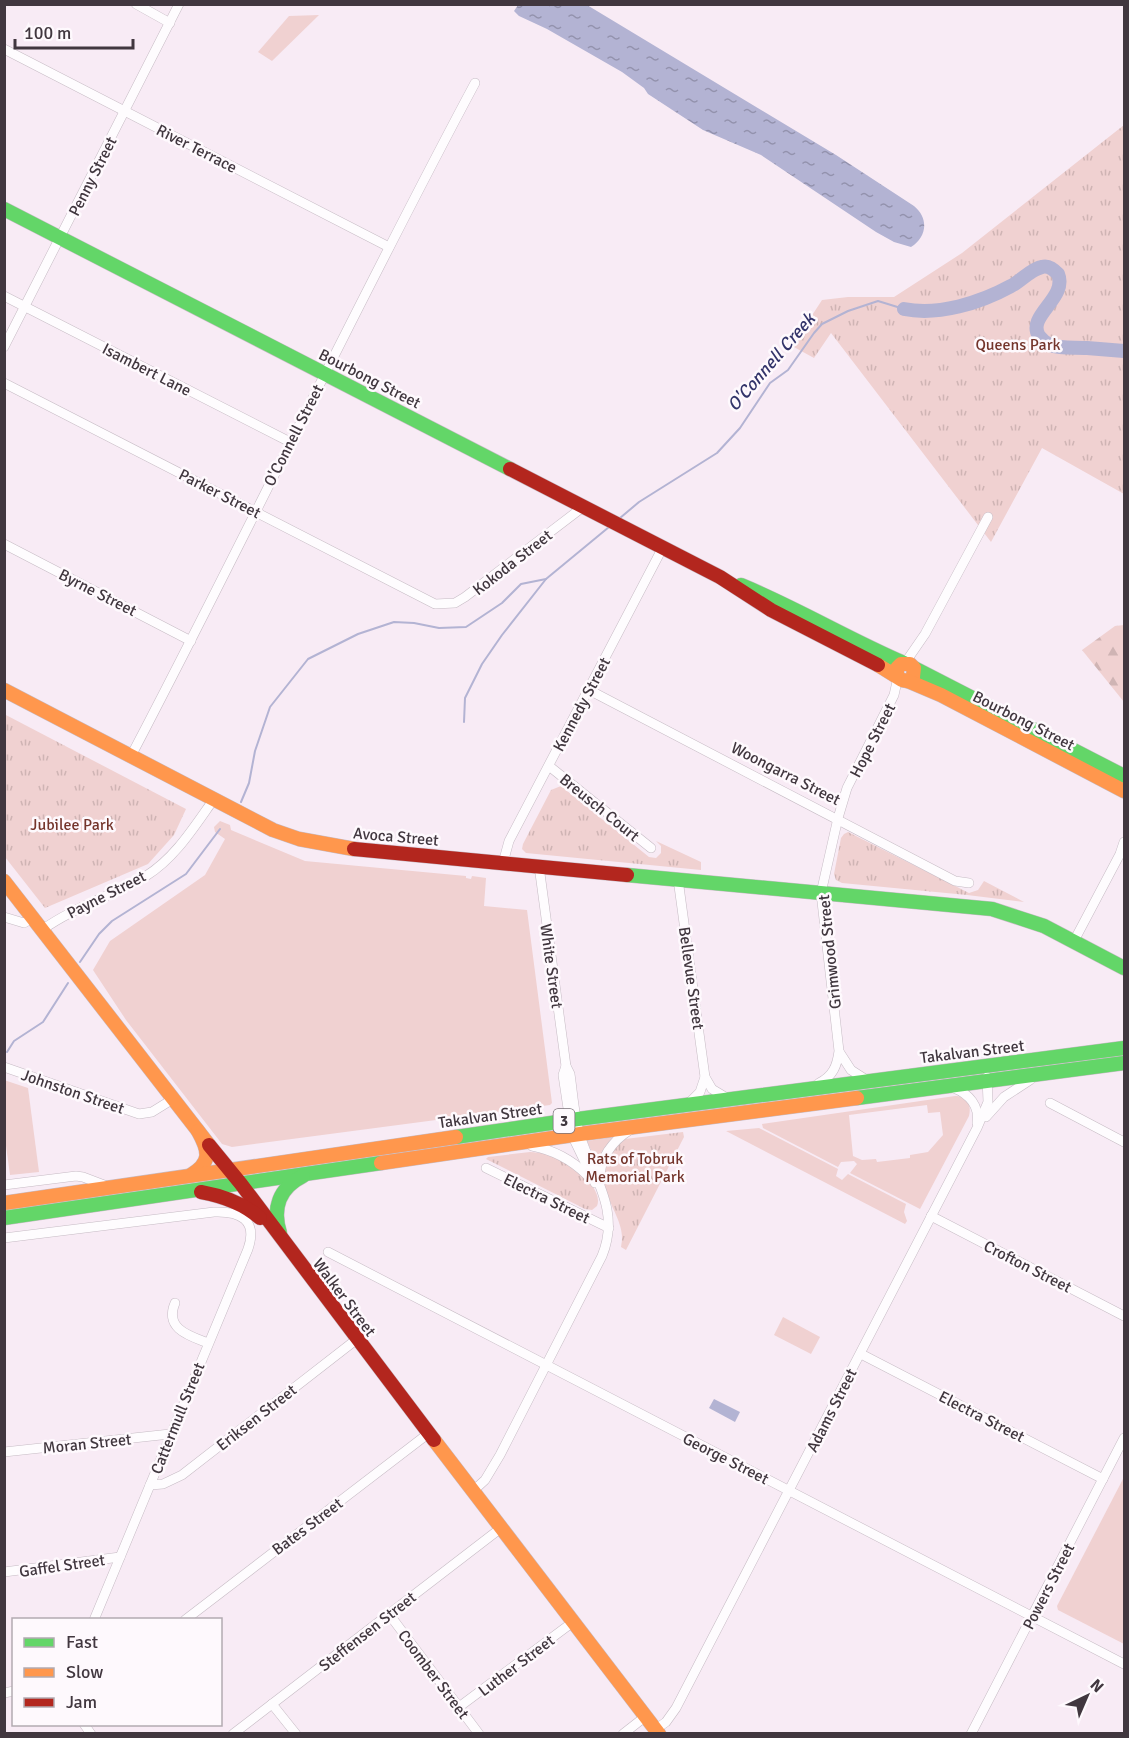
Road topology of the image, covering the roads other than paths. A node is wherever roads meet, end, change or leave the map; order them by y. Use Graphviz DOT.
graph roads {
  1 [pos="136,4"];
  2 [pos="179,4"];
  3 [pos="170,23"];
  4 [pos="4,50"];
  5 [pos="475,83"];
  6 [pos="125,111"];
  7 [pos="4,209"];
  8 [pos="60,238"];
  9 [pos="389,248"];
  10 [pos="4,296"];
  11 [pos="25,306"];
  12 [pos="4,347"];
  13 [pos="324,374"];
  14 [pos="4,383"];
  15 [pos="290,442"];
  16 [pos="583,507"];
  17 [pos="255,511"];
  18 [pos="988,517"];
  19 [pos="4,544"];
  20 [pos="663,547"];
  21 [pos="435,604"];
  22 [pos="191,641"];
  23 [pos="906,672"];
  24 [pos="4,690"];
  25 [pos="588,690"];
  26 [pos="131,756"];
  27 [pos="549,766"];
  28 [pos="1124,784"];
  29 [pos="213,799"];
  30 [pos="838,818"];
  31 [pos="1125,842"];
  32 [pos="651,848"];
  33 [pos="503,863"];
  34 [pos="539,866"];
  35 [pos="678,879"];
  36 [pos="4,881"];
  37 [pos="969,883"];
  38 [pos="820,893"];
  39 [pos="4,917"];
  40 [pos="33,918"];
  41 [pos="42,930"];
  42 [pos="1074,941"];
  43 [pos="1125,968"];
  44 [pos="1125,1048"];
  45 [pos="839,1051"];
  46 [pos="1125,1063"];
  47 [pos="986,1066"];
  48 [pos="4,1067"];
  49 [pos="1045,1073"];
  50 [pos="705,1077"];
  51 [pos="870,1081"];
  52 [pos="987,1081"];
  53 [pos="942,1086"];
  54 [pos="809,1089"];
  55 [pos="173,1099"];
  56 [pos="732,1099"];
  57 [pos="1050,1103"];
  58 [pos="685,1105"];
  59 [pos="573,1120"];
  60 [pos="643,1126"];
  61 [pos="977,1128"];
  62 [pos="198,1131"];
  63 [pos="576,1134"];
  64 [pos="1125,1142"];
  65 [pos="514,1143"];
  66 [pos="486,1168"];
  67 [pos="230,1170"];
  68 [pos="308,1174"];
  69 [pos="188,1177"];
  70 [pos="241,1184"];
  71 [pos="4,1185"];
  72 [pos="111,1189"];
  73 [pos="600,1189"];
  74 [pos="192,1191"];
  75 [pos="4,1203"];
  76 [pos="931,1216"];
  77 [pos="4,1218"];
  78 [pos="609,1228"];
  79 [pos="276,1233"];
  80 [pos="4,1238"];
  81 [pos="328,1252"];
  82 [pos="292,1254"];
  83 [pos="175,1303"];
  84 [pos="1125,1316"];
  85 [pos="357,1339"];
  86 [pos="208,1343"];
  87 [pos="861,1354"];
  88 [pos="546,1365"];
  89 [pos="170,1434"];
  90 [pos="429,1434"];
  91 [pos="1125,1438"];
  92 [pos="4,1441"];
  93 [pos="5,1452"];
  94 [pos="1102,1479"];
  95 [pos="150,1485"];
  96 [pos="473,1491"];
  97 [pos="789,1491"];
  98 [pos="501,1528"];
  99 [pos="120,1557"];
  100 [pos="4,1572"];
  101 [pos="389,1614"];
  102 [pos="1032,1617"];
  103 [pos="95,1618"];
  104 [pos="188,1618"];
  105 [pos="573,1622"];
  106 [pos="1125,1664"];
  107 [pos="272,1704"];
  108 [pos="459,1707"];
  109 [pos="646,1716"];
  110 [pos="658,1731"];
  111 [pos="233,1734"];
  112 [pos="296,1734"];
  113 [pos="479,1734"];
  114 [pos="623,1734"];
  115 [pos="971,1734"];
  1 -- 3 [label="street"];
  2 -- 3 [label="street, Penny Street"];
  3 -- 6 [label="street, Penny Street"];
  4 -- 6 [label="street, River Terrace"];
  5 -- 9 [label="street, O'Connell Street"];
  6 -- 8 [label="street, Penny Street"];
  6 -- 9 [label="street, River Terrace"];
  7 -- 8 [label="main road, Bourbong Street"];
  8 -- 11 [label="street, Penny Street"];
  8 -- 13 [label="main road, Bourbong Street"];
  9 -- 13 [label="street, O'Connell Street"];
  10 -- 11 [label="street, Isambert Lane"];
  11 -- 12 [label="street, Penny Street"];
  11 -- 15 [label="street, Isambert Lane"];
  13 -- 15 [label="street, O'Connell Street"];
  13 -- 16 [label="main road, Bourbong Street"];
  14 -- 17 [label="street, Parker Street"];
  15 -- 17 [label="street, O'Connell Street"];
  16 -- 20 [label="main road, Bourbong Street"];
  16 -- 21 [label="street, Kokoda Street"];
  17 -- 21 [label="street, Parker Street"];
  17 -- 22 [label="street, O'Connell Street"];
  18 -- 23 [label="street, Hope Street"];
  19 -- 22 [label="street, Byrne Street"];
  20 -- 23 [label="main road, Bourbong Street"];
  20 -- 25 [label="street, Kennedy Street"];
  22 -- 26 [label="street, O'Connell Street"];
  23 -- 28 [label="main road, Bourbong Street"];
  23 -- 30 [label="street, Hope Street"];
  24 -- 26 [label="main road, Avoca Street"];
  25 -- 27 [label="street, Kennedy Street"];
  25 -- 30 [label="street, Woongarra Street"];
  26 -- 29 [label="main road, Avoca Street"];
  27 -- 32 [label="street, Breusch Court"];
  27 -- 33 [label="street, Kennedy Street"];
  29 -- 33 [label="main road, Avoca Street"];
  29 -- 41 [label="street, Payne Street"];
  30 -- 37 [label="street, Woongarra Street"];
  30 -- 38 [label="street, Grimwood Street"];
  31 -- 42 [label="street"];
  33 -- 34 [label="main road, Avoca Street"];
  34 -- 35 [label="main road, Avoca Street"];
  34 -- 59 [label="street, White Street"];
  35 -- 38 [label="main road, Avoca Street"];
  35 -- 50 [label="street, Bellevue Street"];
  36 -- 40 [label="main road, Walker Street"];
  38 -- 42 [label="main road"];
  38 -- 45 [label="street, Grimwood Street"];
  39 -- 40 [label="street"];
  40 -- 41 [label="main road, Walker Street"];
  41 -- 55 [label="main road, Walker Street"];
  42 -- 43 [label="main road"];
  44 -- 47 [label="main road, Takalvan Street / 3"];
  45 -- 51 [label="street"];
  45 -- 54 [label="street"];
  46 -- 49 [label="main road, Takalvan Street / 3"];
  47 -- 51 [label="main road, Takalvan Street / 3"];
  47 -- 52 [label="street, Adams Street"];
  48 -- 55 [label="street, Johnston Street"];
  49 -- 52 [label="main road, Takalvan Street / 3"];
  49 -- 61 [label="street"];
  50 -- 56 [label="street"];
  50 -- 58 [label="street"];
  51 -- 54 [label="main road, Takalvan Street / 3"];
  52 -- 53 [label="main road, Takalvan Street / 3"];
  52 -- 61 [label="street, Adams Street"];
  53 -- 60 [label="main road, Takalvan Street / 3"];
  53 -- 61 [label="street"];
  54 -- 56 [label="main road, Takalvan Street / 3"];
  55 -- 62 [label="main road, Walker Street"];
  56 -- 58 [label="main road, Takalvan Street / 3"];
  57 -- 64 [label="street"];
  58 -- 59 [label="main road, Takalvan Street / 3"];
  59 -- 63 [label="street, White Street"];
  59 -- 67 [label="main road, Takalvan Street / 3"];
  60 -- 63 [label="main road, Takalvan Street / 3"];
  60 -- 73 [label="street"];
  61 -- 76 [label="street, Adams Street"];
  62 -- 67 [label="main road, Walker Street"];
  62 -- 69 [label="main road"];
  63 -- 65 [label="main road, Takalvan Street / 3"];
  63 -- 73 [label="street"];
  65 -- 68 [label="main road, Takalvan Street / 3"];
  65 -- 73 [label="street"];
  66 -- 78 [label="street, Electra Street"];
  67 -- 69 [label="main road, Takalvan Street / 3"];
  67 -- 70 [label="main road, Walker Street"];
  68 -- 70 [label="main road, Takalvan Street / 3"];
  68 -- 82 [label="main road"];
  69 -- 72 [label="main road, Takalvan Street / 3"];
  70 -- 74 [label="main road, Takalvan Street / 3"];
  70 -- 79 [label="main road, Walker Street"];
  71 -- 72 [label="street"];
  72 -- 75 [label="main road, Takalvan Street / 3"];
  73 -- 78 [label="street"];
  74 -- 77 [label="main road, Takalvan Street / 3"];
  74 -- 79 [label="main road"];
  76 -- 84 [label="street, Crofton Street"];
  76 -- 87 [label="street, Adams Street"];
  78 -- 88 [label="street"];
  79 -- 82 [label="main road, Walker Street"];
  80 -- 86 [label="street, Cattermull Street"];
  81 -- 88 [label="street, George Street"];
  82 -- 85 [label="main road, Walker Street"];
  83 -- 86 [label="street"];
  85 -- 90 [label="main road, Walker Street"];
  85 -- 95 [label="street, Eriksen Street"];
  86 -- 89 [label="street, Cattermull Street"];
  87 -- 94 [label="street, Electra Street"];
  87 -- 97 [label="street, Adams Street"];
  88 -- 96 [label="street"];
  88 -- 97 [label="street, George Street"];
  89 -- 93 [label="street, Moran Street"];
  89 -- 95 [label="street, Cattermull Street"];
  90 -- 96 [label="main road, Walker Street"];
  90 -- 104 [label="street, Bates Street"];
  91 -- 94 [label="street, Powers Street"];
  92 -- 93 [label="street"];
  94 -- 102 [label="street, Powers Street"];
  95 -- 99 [label="street, Cattermull Street"];
  96 -- 98 [label="main road, Walker Street"];
  97 -- 102 [label="street, George Street"];
  97 -- 110 [label="street, Adams Street"];
  98 -- 101 [label="street, Steffensen Street"];
  98 -- 105 [label="main road, Walker Street"];
  99 -- 100 [label="street, Gaffel Street"];
  99 -- 103 [label="street, Cattermull Street"];
  101 -- 107 [label="street, Steffensen Street"];
  101 -- 108 [label="street, Coomber Street"];
  102 -- 106 [label="street, George Street"];
  102 -- 115 [label="street, Powers Street"];
  105 -- 108 [label="street, Luther Street"];
  105 -- 109 [label="main road, Walker Street"];
  107 -- 111 [label="street, Steffensen Street"];
  107 -- 112 [label="street"];
  108 -- 113 [label="street, Coomber Street"];
  109 -- 110 [label="main road, Walker Street"];
  109 -- 114 [label="street"];
}
